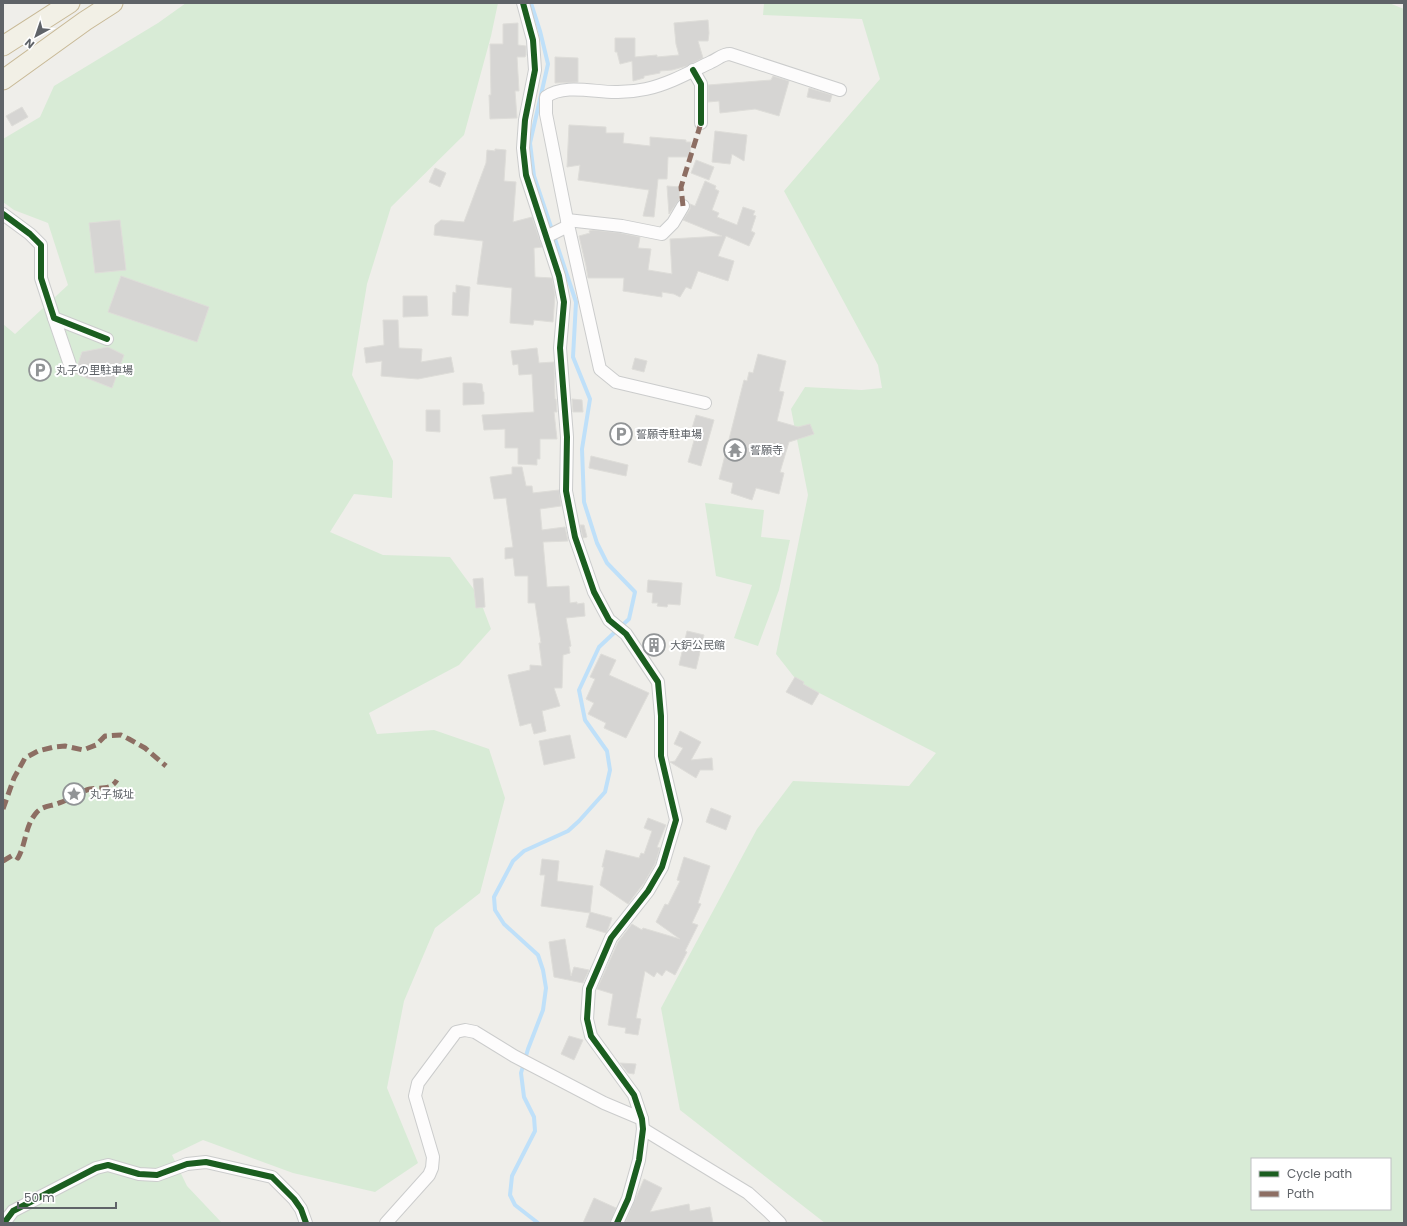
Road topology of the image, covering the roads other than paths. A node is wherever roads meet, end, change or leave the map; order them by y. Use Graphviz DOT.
graph roads {
  1 [pos="56,3"];
  2 [pos="70,3"];
  3 [pos="113,3"];
  4 [pos="523,3"];
  5 [pos="85,21"];
  6 [pos="3,35"];
  7 [pos="3,46"];
  8 [pos="693,70"];
  9 [pos="3,71"];
  10 [pos="3,80"];
  11 [pos="531,87"];
  12 [pos="840,90"];
  13 [pos="546,97"];
  14 [pos="701,123"];
  15 [pos="683,206"];
  16 [pos="3,214"];
  17 [pos="567,223"];
  18 [pos="546,237"];
  19 [pos="54,318"];
  20 [pos="107,339"];
  21 [pos="70,365"];
  22 [pos="705,403"];
  23 [pos="643,1124"];
  24 [pos="4,1223"];
  25 [pos="306,1223"];
  26 [pos="386,1223"];
  27 [pos="617,1223"];
  28 [pos="780,1223"];
  1 -- 6 [label="highway"];
  2 -- 7 [label="highway"];
  3 -- 5 [label="highway"];
  4 -- 11 [label="street"];
  5 -- 9 [label="highway"];
  5 -- 10 [label="highway"];
  8 -- 12 [label="street"];
  8 -- 13 [label="street"];
  8 -- 14 [label="street"];
  11 -- 13 [label="street"];
  11 -- 18 [label="street"];
  13 -- 17 [label="street"];
  15 -- 17 [label="street"];
  16 -- 19 [label="street"];
  17 -- 18 [label="street"];
  17 -- 22 [label="street"];
  18 -- 23 [label="street"];
  19 -- 20 [label="street"];
  19 -- 21 [label="street"];
  23 -- 26 [label="street"];
  23 -- 27 [label="street"];
  23 -- 28 [label="street"];
  24 -- 25 [label="street"];
}
